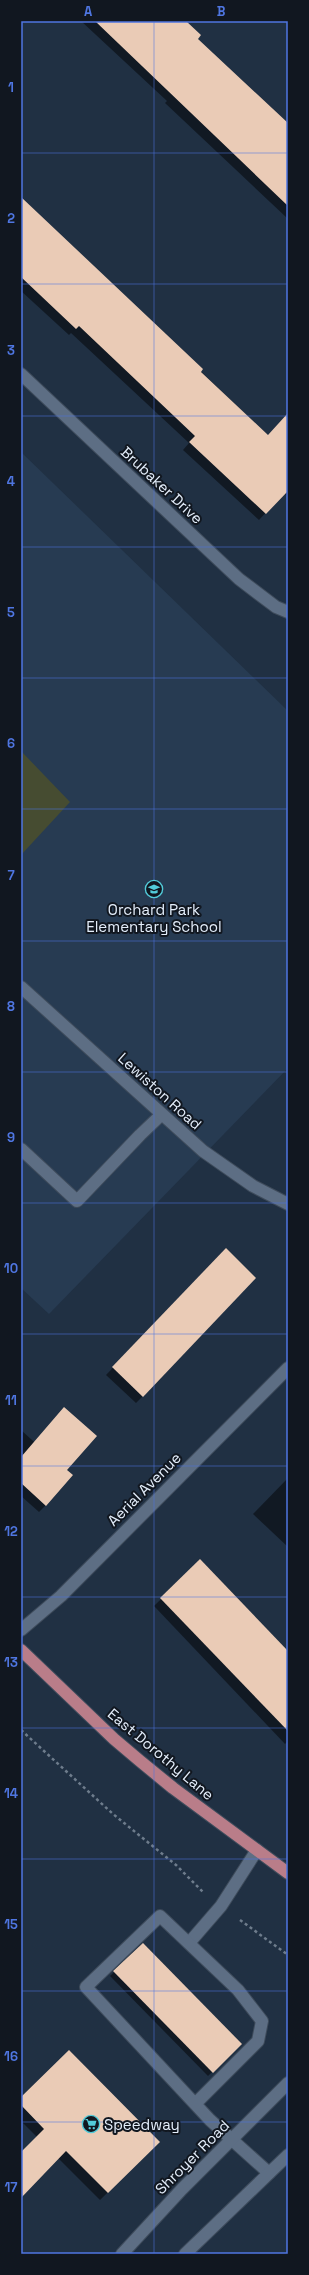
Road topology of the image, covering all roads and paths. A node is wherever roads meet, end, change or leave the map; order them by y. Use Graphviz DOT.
graph roads {
  1 [pos="21,374"];
  2 [pos="288,612"];
  3 [pos="22,988"];
  4 [pos="162,1115"];
  5 [pos="21,1149"];
  6 [pos="288,1204"];
  7 [pos="288,1368"];
  8 [pos="21,1630"];
  9 [pos="21,1650"];
  10 [pos="21,1730"];
  11 [pos="257,1850"];
  12 [pos="288,1873"];
  13 [pos="222,1906"];
  14 [pos="189,1943"];
  15 [pos="288,1956"];
  16 [pos="288,2083"];
  17 [pos="195,2104"];
  18 [pos="232,2140"];
  19 [pos="288,2155"];
  20 [pos="269,2173"];
  21 [pos="122,2254"];
  22 [pos="185,2254"];
  1 -- 2 [label="street, Brubaker Drive"];
  3 -- 4 [label="street, Lewiston Road"];
  4 -- 5 [label="street"];
  4 -- 6 [label="street, Lewiston Road"];
  7 -- 8 [label="street, Aerial Avenue"];
  9 -- 11 [label="main road, East Dorothy Lane"];
  10 -- 13 [label="path"];
  11 -- 12 [label="main road, East Dorothy Lane"];
  11 -- 13 [label="street"];
  13 -- 14 [label="street"];
  13 -- 15 [label="path"];
  14 -- 17 [label="street"];
  14 -- 17 [label="street"];
  16 -- 18 [label="street, Shroyer Road"];
  17 -- 18 [label="street"];
  18 -- 20 [label="street"];
  18 -- 21 [label="street, Shroyer Road"];
  19 -- 20 [label="street"];
  20 -- 22 [label="street"];
}
